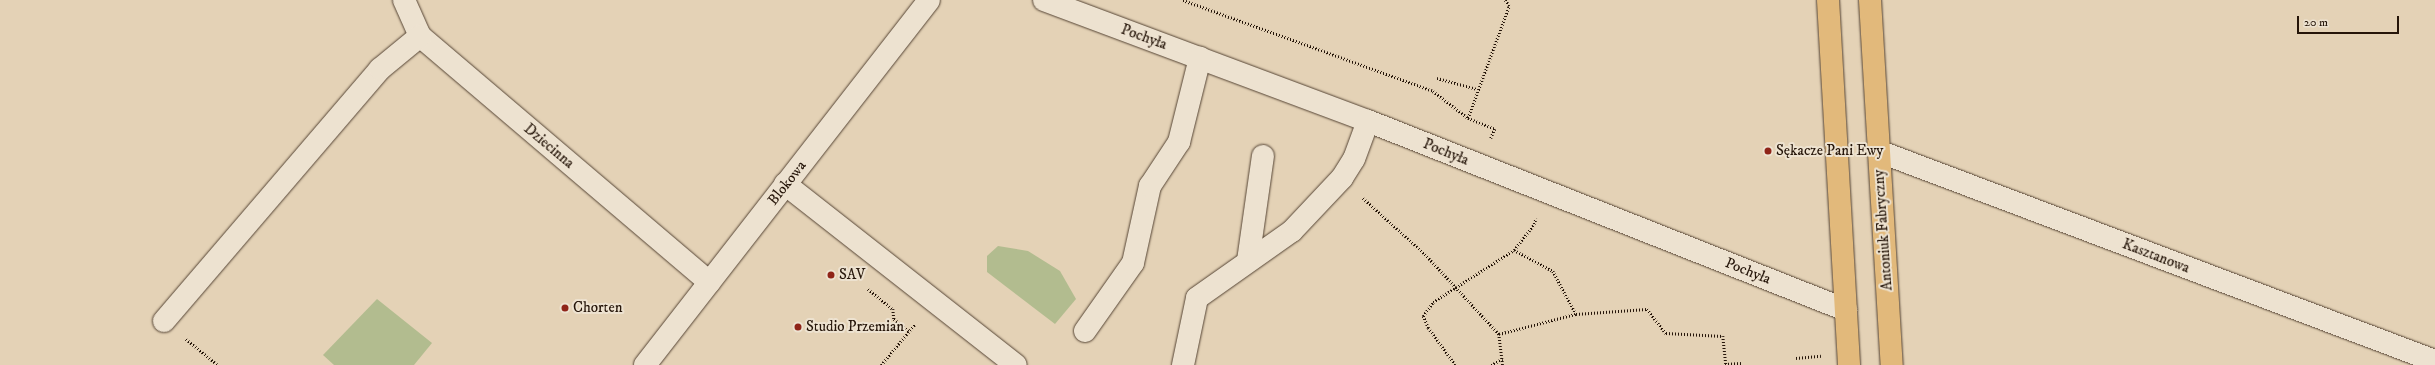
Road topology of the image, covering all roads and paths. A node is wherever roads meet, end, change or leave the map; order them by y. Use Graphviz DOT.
graph roads {
  1 [pos="404,0"];
  2 [pos="929,0"];
  3 [pos="1044,0"];
  4 [pos="1505,0"];
  5 [pos="1828,0"];
  6 [pos="1870,0"];
  7 [pos="420,36"];
  8 [pos="1200,58"];
  9 [pos="1437,78"];
  10 [pos="1477,89"];
  11 [pos="1468,118"];
  12 [pos="1368,121"];
  13 [pos="1878,151"];
  14 [pos="1263,156"];
  15 [pos="1342,178"];
  16 [pos="785,184"];
  17 [pos="1544,191"];
  18 [pos="1514,250"];
  19 [pos="1248,261"];
  20 [pos="909,281"];
  21 [pos="709,282"];
  22 [pos="1456,287"];
  23 [pos="1846,310"];
  24 [pos="1576,314"];
  25 [pos="164,321"];
  26 [pos="1085,331"];
  27 [pos="1499,334"];
  28 [pos="1825,356"];
  29 [pos="1796,358"];
  30 [pos="1502,359"];
  31 [pos="2435,361"];
  32 [pos="1741,363"];
  33 [pos="218,365"];
  34 [pos="645,365"];
  35 [pos="881,365"];
  36 [pos="1016,365"];
  37 [pos="1183,365"];
  38 [pos="1454,365"];
  39 [pos="1491,365"];
  40 [pos="1503,365"];
  41 [pos="1726,365"];
  42 [pos="1849,365"];
  43 [pos="1892,365"];
  1 -- 7 [label="street, Dziecinna"];
  2 -- 16 [label="street, Blokowa"];
  3 -- 8 [label="street, Pochyła"];
  4 -- 10 [label="path"];
  5 -- 23 [label="main road"];
  6 -- 13 [label="main road, Antoniuk Fabryczny"];
  7 -- 21 [label="street, Dziecinna"];
  7 -- 25 [label="street"];
  8 -- 12 [label="street, Pochyła"];
  8 -- 26 [label="street"];
  9 -- 10 [label="path"];
  10 -- 11 [label="path"];
  12 -- 15 [label="street"];
  12 -- 17 [label="street, Pochyła"];
  13 -- 31 [label="street, Kasztanowa"];
  13 -- 43 [label="main road, Antoniuk Fabryczny"];
  14 -- 19 [label="street"];
  15 -- 19 [label="street"];
  15 -- 22 [label="path"];
  16 -- 20 [label="street"];
  16 -- 21 [label="street, Blokowa"];
  17 -- 18 [label="path"];
  17 -- 23 [label="street, Pochyła"];
  18 -- 22 [label="path"];
  18 -- 24 [label="path"];
  19 -- 37 [label="street"];
  20 -- 35 [label="path"];
  20 -- 36 [label="street"];
  21 -- 34 [label="street, Blokowa"];
  22 -- 27 [label="path"];
  22 -- 38 [label="path"];
  23 -- 42 [label="main road"];
  24 -- 27 [label="path"];
  24 -- 41 [label="path"];
  25 -- 33 [label="path"];
  27 -- 30 [label="path"];
  28 -- 29 [label="path"];
  30 -- 39 [label="path"];
  30 -- 40 [label="path"];
  32 -- 41 [label="path"];
}
